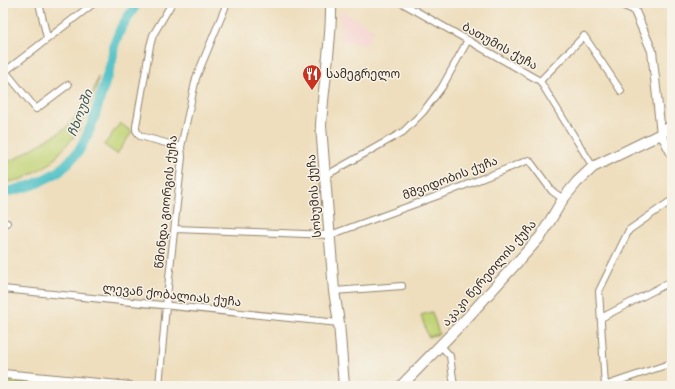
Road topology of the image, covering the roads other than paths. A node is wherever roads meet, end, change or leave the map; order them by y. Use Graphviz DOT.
graph roads {
  1 [pos="39,3"];
  2 [pos="94,3"];
  3 [pos="172,3"];
  4 [pos="227,3"];
  5 [pos="331,3"];
  6 [pos="402,3"];
  7 [pos="619,3"];
  8 [pos="47,38"];
  9 [pos="468,40"];
  10 [pos="4,72"];
  11 [pos="540,81"];
  12 [pos="68,85"];
  13 [pos="621,91"];
  14 [pos="672,125"];
  15 [pos="661,134"];
  16 [pos="180,147"];
  17 [pos="672,155"];
  18 [pos="593,167"];
  19 [pos="325,176"];
  20 [pos="563,199"];
  21 [pos="672,200"];
  22 [pos="175,229"];
  23 [pos="330,235"];
  24 [pos="672,281"];
  25 [pos="402,286"];
  26 [pos="3,289"];
  27 [pos="334,291"];
  28 [pos="166,306"];
  29 [pos="601,318"];
  30 [pos="339,323"];
  31 [pos="441,346"];
  32 [pos="672,363"];
  33 [pos="3,374"];
  34 [pos="130,386"];
  35 [pos="159,386"];
  36 [pos="344,386"];
  37 [pos="401,386"];
  38 [pos="454,386"];
  39 [pos="605,386"];
  1 -- 8 [label="street"];
  2 -- 8 [label="street"];
  3 -- 16 [label="street"];
  4 -- 16 [label="street, წმინდა გიორგის ქუჩა"];
  5 -- 19 [label="main road, სოხუმის ქუჩა"];
  6 -- 9 [label="street, ბათუმის ქუჩა"];
  7 -- 15 [label="street"];
  8 -- 10 [label="street"];
  9 -- 11 [label="street, ბათუმის ქუჩა"];
  9 -- 19 [label="street"];
  10 -- 12 [label="street"];
  11 -- 13 [label="street"];
  11 -- 18 [label="street, ბათუმის ქუჩა"];
  14 -- 15 [label="main road, აკაკი წერეთლის ქუჩა"];
  15 -- 17 [label="street"];
  15 -- 18 [label="main road, აკაკი წერეთლის ქუჩა"];
  16 -- 22 [label="street, წმინდა გიორგის ქუჩა"];
  18 -- 20 [label="main road, აკაკი წერეთლის ქუჩა"];
  19 -- 23 [label="main road, სოხუმის ქუჩა"];
  20 -- 23 [label="street, მშვიდობის ქუჩა"];
  20 -- 31 [label="main road, აკაკი წერეთლის ქუჩა"];
  21 -- 29 [label="street"];
  22 -- 23 [label="street"];
  22 -- 28 [label="street, წმინდა გიორგის ქუჩა"];
  23 -- 27 [label="main road, სოხუმის ქუჩა"];
  24 -- 29 [label="street"];
  25 -- 27 [label="street"];
  26 -- 28 [label="street, ლევან ქობალიას ქუჩა"];
  27 -- 30 [label="main road, სოხუმის ქუჩა"];
  28 -- 30 [label="street, ლევან ქობალიას ქუჩა"];
  28 -- 35 [label="street, წმინდა გიორგის ქუჩა"];
  29 -- 39 [label="street"];
  30 -- 36 [label="main road, სოხუმის ქუჩა"];
  31 -- 37 [label="main road, აკაკი წერეთლის ქუჩა"];
  31 -- 38 [label="street"];
  32 -- 39 [label="street"];
  33 -- 34 [label="street"];
}
